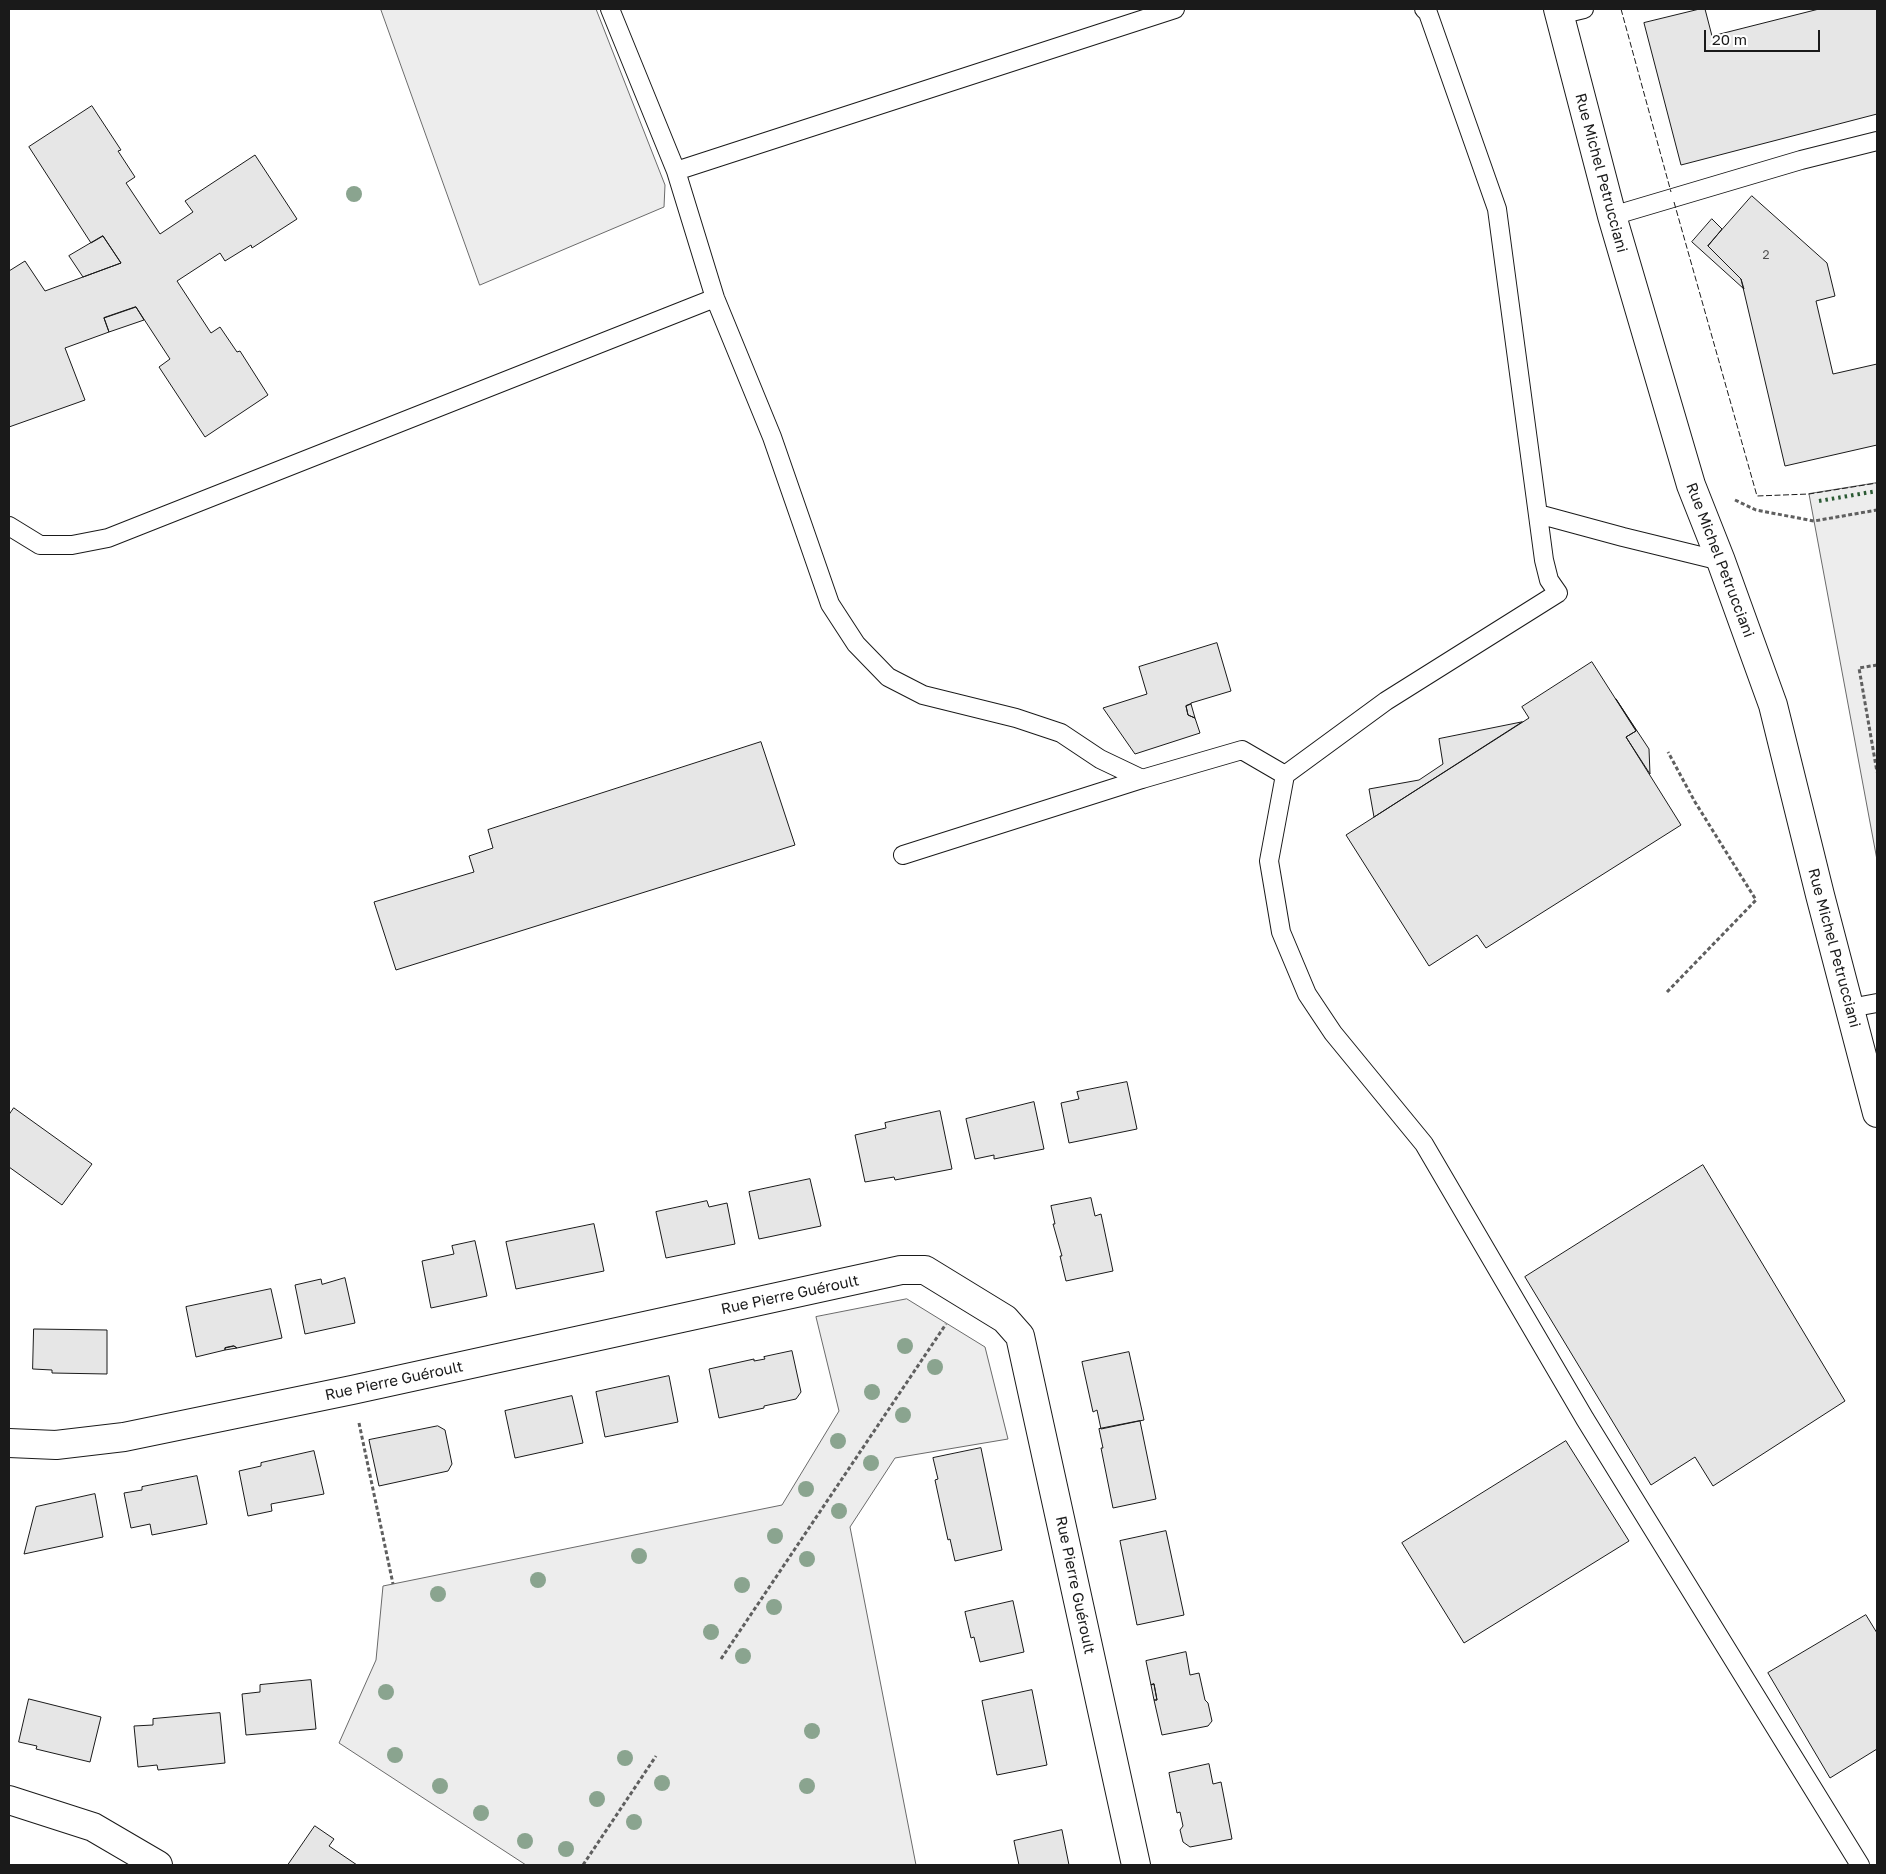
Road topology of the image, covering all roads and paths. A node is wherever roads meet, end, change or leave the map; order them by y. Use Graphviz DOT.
graph roads {
  1 [pos="610,9"];
  2 [pos="1175,9"];
  3 [pos="1424,9"];
  4 [pos="1567,11"];
  5 [pos="1877,141"];
  6 [pos="676,171"];
  7 [pos="1612,216"];
  8 [pos="715,298"];
  9 [pos="1697,500"];
  10 [pos="1877,510"];
  11 [pos="1538,514"];
  12 [pos="9,526"];
  13 [pos="1721,561"];
  14 [pos="1877,665"];
  15 [pos="1668,752"];
  16 [pos="1877,772"];
  17 [pos="1285,775"];
  18 [pos="1142,778"];
  19 [pos="903,855"];
  20 [pos="1667,992"];
  21 [pos="1877,1003"];
  22 [pos="1850,1008"];
  23 [pos="1877,1113"];
  24 [pos="966,1294"];
  25 [pos="352,1390"];
  26 [pos="9,1443"];
  27 [pos="394,1584"];
  28 [pos="721,1660"];
  29 [pos="656,1756"];
  30 [pos="9,1800"];
  31 [pos="158,1865"];
  32 [pos="583,1865"];
  33 [pos="1136,1865"];
  34 [pos="1860,1865"];
  1 -- 6 [label="lane"];
  2 -- 6 [label="lane"];
  3 -- 11 [label="lane"];
  4 -- 7 [label="street, Rue Michel Petrucciani"];
  5 -- 7 [label="lane"];
  6 -- 8 [label="lane"];
  7 -- 9 [label="street, Rue Michel Petrucciani"];
  8 -- 12 [label="lane"];
  8 -- 18 [label="lane"];
  9 -- 10 [label="path"];
  9 -- 13 [label="street, Rue Michel Petrucciani"];
  11 -- 13 [label="lane"];
  11 -- 17 [label="lane"];
  13 -- 22 [label="street, Rue Michel Petrucciani"];
  14 -- 16 [label="path"];
  15 -- 20 [label="path"];
  17 -- 18 [label="lane"];
  17 -- 34 [label="lane"];
  18 -- 19 [label="lane"];
  21 -- 22 [label="lane"];
  22 -- 23 [label="street, Rue Michel Petrucciani"];
  24 -- 25 [label="street, Rue Pierre Guéroult"];
  24 -- 28 [label="path"];
  24 -- 33 [label="street, Rue Pierre Guéroult"];
  25 -- 26 [label="street, Rue Pierre Guéroult"];
  25 -- 27 [label="path"];
  29 -- 32 [label="path"];
  30 -- 31 [label="street"];
}
